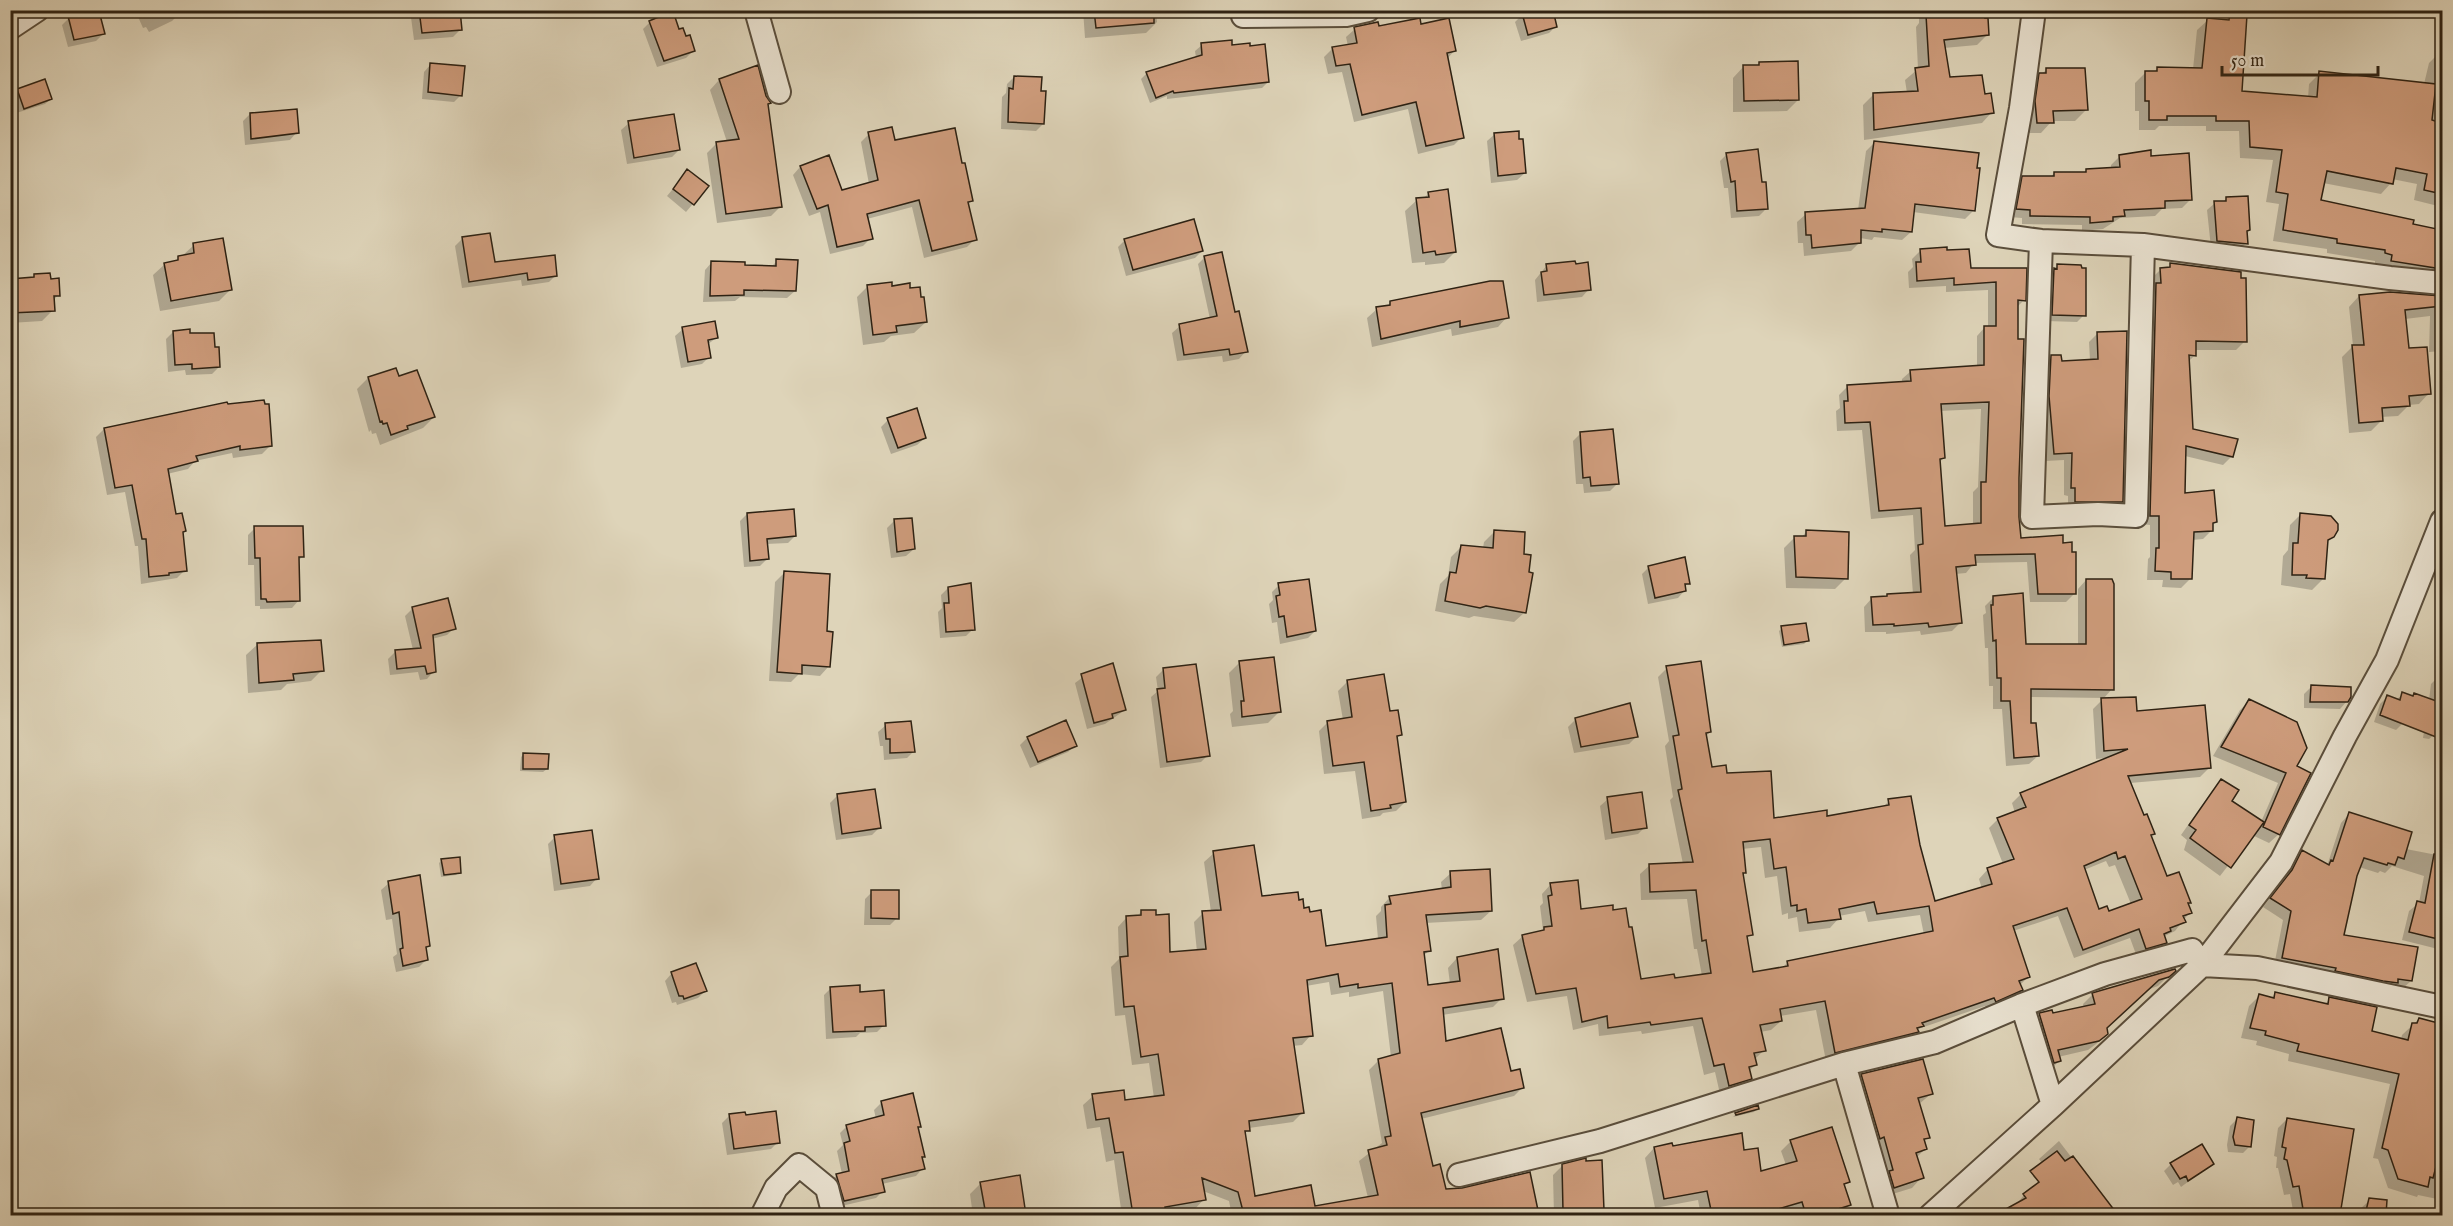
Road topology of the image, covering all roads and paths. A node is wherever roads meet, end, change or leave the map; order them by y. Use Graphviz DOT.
graph roads {
  1 [pos="37,10"];
  2 [pos="756,10"];
  3 [pos="1368,10"];
  4 [pos="2034,10"];
  5 [pos="1243,16"];
  6 [pos="10,28"];
  7 [pos="779,92"];
  8 [pos="2041,242"];
  9 [pos="2143,245"];
  10 [pos="2442,283"];
  11 [pos="2442,521"];
  12 [pos="2202,965"];
  13 [pos="2022,1005"];
  14 [pos="2442,1007"];
  15 [pos="1844,1064"];
  16 [pos="2053,1105"];
  17 [pos="1459,1175"];
  18 [pos="762,1215"];
  19 [pos="834,1215"];
  20 [pos="1888,1215"];
  21 [pos="1930,1215"];
  1 -- 6 [label="street"];
  2 -- 7 [label="street"];
  3 -- 5 [label="street"];
  4 -- 8 [label="street"];
  8 -- 9 [label="street"];
  8 -- 9 [label="street"];
  9 -- 10 [label="street"];
  11 -- 12 [label="street"];
  12 -- 13 [label="street"];
  12 -- 14 [label="street"];
  12 -- 16 [label="street"];
  13 -- 15 [label="street"];
  13 -- 16 [label="street"];
  15 -- 17 [label="street"];
  15 -- 20 [label="street"];
  16 -- 21 [label="street"];
  18 -- 19 [label="street"];
}
